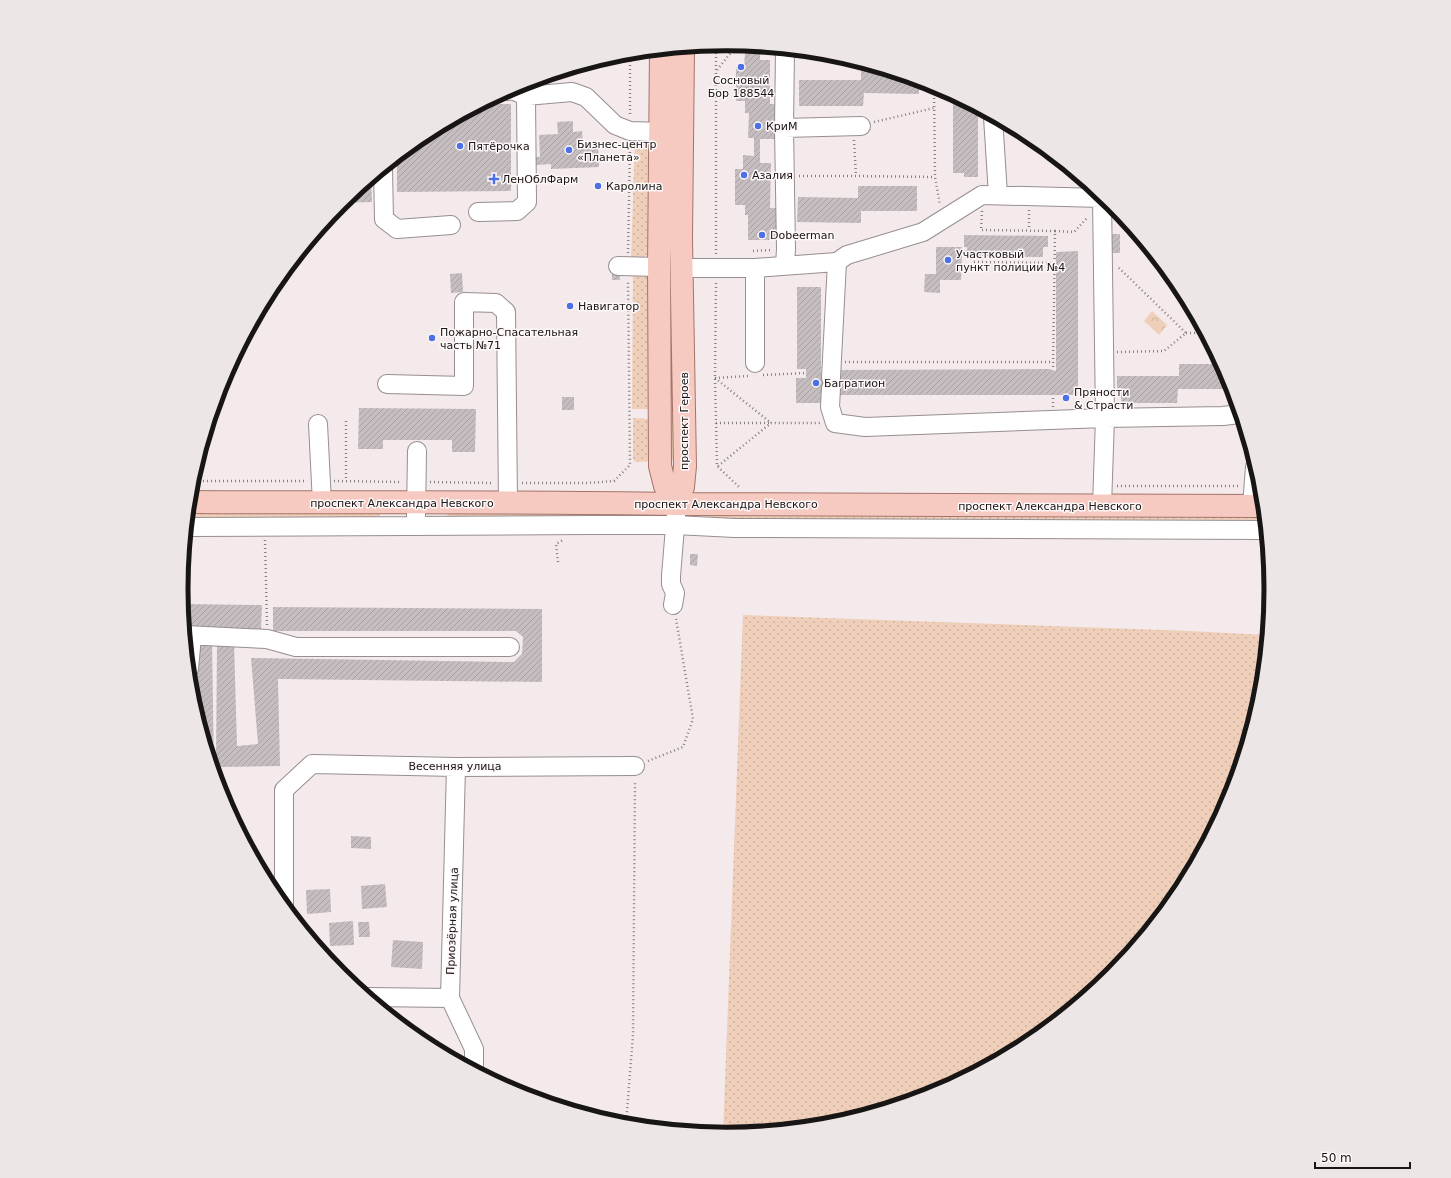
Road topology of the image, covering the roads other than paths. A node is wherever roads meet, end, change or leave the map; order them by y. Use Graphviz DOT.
graph roads {
  1 [pos="683,53"];
  2 [pos="661,55"];
  3 [pos="791,55"];
  4 [pos="522,91"];
  5 [pos="514,94"];
  6 [pos="993,122"];
  7 [pos="857,126"];
  8 [pos="784,128"];
  9 [pos="661,132"];
  10 [pos="383,175"];
  11 [pos="990,195"];
  12 [pos="1093,197"];
  13 [pos="1102,205"];
  14 [pos="478,212"];
  15 [pos="451,225"];
  16 [pos="786,257"];
  17 [pos="751,260"];
  18 [pos="836,262"];
  19 [pos="618,266"];
  20 [pos="660,267"];
  21 [pos="682,268"];
  22 [pos="756,363"];
  23 [pos="387,384"];
  24 [pos="1234,415"];
  25 [pos="1104,418"];
  26 [pos="318,424"];
  27 [pos="417,451"];
  28 [pos="195,502"];
  29 [pos="322,503"];
  30 [pos="416,503"];
  31 [pos="508,503"];
  32 [pos="676,504"];
  33 [pos="1102,506"];
  34 [pos="1257,506"];
  35 [pos="416,526"];
  36 [pos="675,526"];
  37 [pos="191,527"];
  38 [pos="1260,530"];
  39 [pos="673,605"];
  40 [pos="190,635"];
  41 [pos="510,647"];
  42 [pos="635,766"];
  43 [pos="456,767"];
  44 [pos="284,896"];
  45 [pos="376,997"];
  46 [pos="450,998"];
  47 [pos="474,1065"];
  1 -- 21 [label="main road, проспект Героев"];
  2 -- 9 [label="main road, проспект Героев"];
  3 -- 8 [label="street"];
  4 -- 9 [label="street"];
  5 -- 14 [label="street"];
  6 -- 11 [label="street"];
  7 -- 8 [label="street"];
  8 -- 16 [label="street"];
  9 -- 20 [label="main road, проспект Героев"];
  10 -- 15 [label="street"];
  11 -- 12 [label="street"];
  11 -- 18 [label="street"];
  13 -- 25 [label="street"];
  16 -- 17 [label="street"];
  16 -- 18 [label="street"];
  17 -- 21 [label="street"];
  17 -- 22 [label="street"];
  18 -- 25 [label="street"];
  19 -- 20 [label="street"];
  20 -- 32 [label="main road, проспект Героев"];
  21 -- 32 [label="main road, проспект Героев"];
  23 -- 31 [label="street"];
  24 -- 25 [label="street"];
  25 -- 33 [label="street"];
  26 -- 29 [label="street"];
  27 -- 30 [label="street"];
  28 -- 29 [label="main road, проспект Александра Невского"];
  29 -- 30 [label="main road, проспект Александра Невского"];
  30 -- 31 [label="main road, проспект Александра Невского"];
  30 -- 35 [label="street"];
  31 -- 32 [label="main road, проспект Александра Невского"];
  32 -- 33 [label="main road, проспект Александра Невского"];
  32 -- 36 [label="street"];
  33 -- 34 [label="main road, проспект Александра Невского"];
  35 -- 36 [label="street"];
  35 -- 37 [label="street"];
  36 -- 38 [label="street"];
  36 -- 39 [label="street"];
  40 -- 41 [label="street"];
  42 -- 43 [label="street, Весенняя улица"];
  43 -- 44 [label="street, Весенняя улица"];
  43 -- 46 [label="street, Приозёрная улица"];
  45 -- 46 [label="street"];
  46 -- 47 [label="street, Приозёрная улица"];
}
